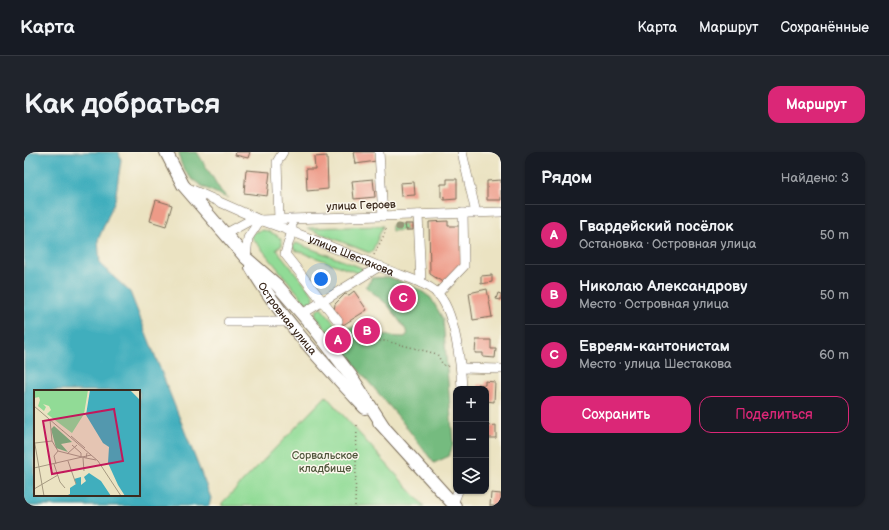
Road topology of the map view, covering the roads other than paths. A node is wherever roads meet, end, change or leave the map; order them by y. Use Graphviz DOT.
graph roads {
  1 [pos="166,152"];
  2 [pos="283,152"];
  3 [pos="379,152"];
  4 [pos="462,152"];
  5 [pos="183,185"];
  6 [pos="501,212"];
  7 [pos="463,213"];
  8 [pos="476,213"];
  9 [pos="418,214"];
  10 [pos="291,219"];
  11 [pos="260,220"];
  12 [pos="279,220"];
  13 [pos="384,220"];
  14 [pos="292,231"];
  15 [pos="225,234"];
  16 [pos="246,258"];
  17 [pos="380,266"];
  18 [pos="420,283"];
  19 [pos="438,294"];
  20 [pos="323,301"];
  21 [pos="302,314"];
  22 [pos="338,321"];
  23 [pos="228,322"];
  24 [pos="289,322"];
  25 [pos="461,368"];
  26 [pos="501,369"];
  27 [pos="462,386"];
  28 [pos="384,427"];
  29 [pos="457,494"];
  30 [pos="454,505"];
  1 -- 5 [label="main road, Островная улица"];
  2 -- 12 [label="street"];
  3 -- 13 [label="street"];
  4 -- 8 [label="street"];
  5 -- 11 [label="street, улица Шестакова"];
  5 -- 15 [label="main road, Островная улица"];
  6 -- 8 [label="street, улица Героев"];
  7 -- 8 [label="street, улица Героев"];
  7 -- 9 [label="street, улица Героев"];
  7 -- 19 [label="street"];
  9 -- 13 [label="street, улица Героев"];
  9 -- 18 [label="street"];
  10 -- 12 [label="street, улица Героев"];
  10 -- 13 [label="street, улица Героев"];
  10 -- 14 [label="street"];
  11 -- 12 [label="street, улица Героев"];
  11 -- 14 [label="street, улица Шестакова"];
  11 -- 15 [label="street, улица Героев"];
  11 -- 16 [label="street"];
  14 -- 17 [label="street, улица Шестакова"];
  14 -- 20 [label="street"];
  15 -- 16 [label="main road, Островная улица"];
  16 -- 21 [label="main road, Островная улица"];
  16 -- 24 [label="main road, Островная улица"];
  17 -- 18 [label="street, улица Шестакова"];
  17 -- 20 [label="street"];
  18 -- 19 [label="street, улица Шестакова"];
  19 -- 25 [label="street"];
  20 -- 21 [label="street"];
  20 -- 22 [label="street"];
  21 -- 24 [label="main road"];
  21 -- 28 [label="main road, Островная улица"];
  23 -- 24 [label="street"];
  24 -- 28 [label="main road, Островная улица"];
  25 -- 26 [label="street"];
  25 -- 27 [label="street"];
  28 -- 30 [label="main road, Островная улица"];
  29 -- 30 [label="street"];
}
